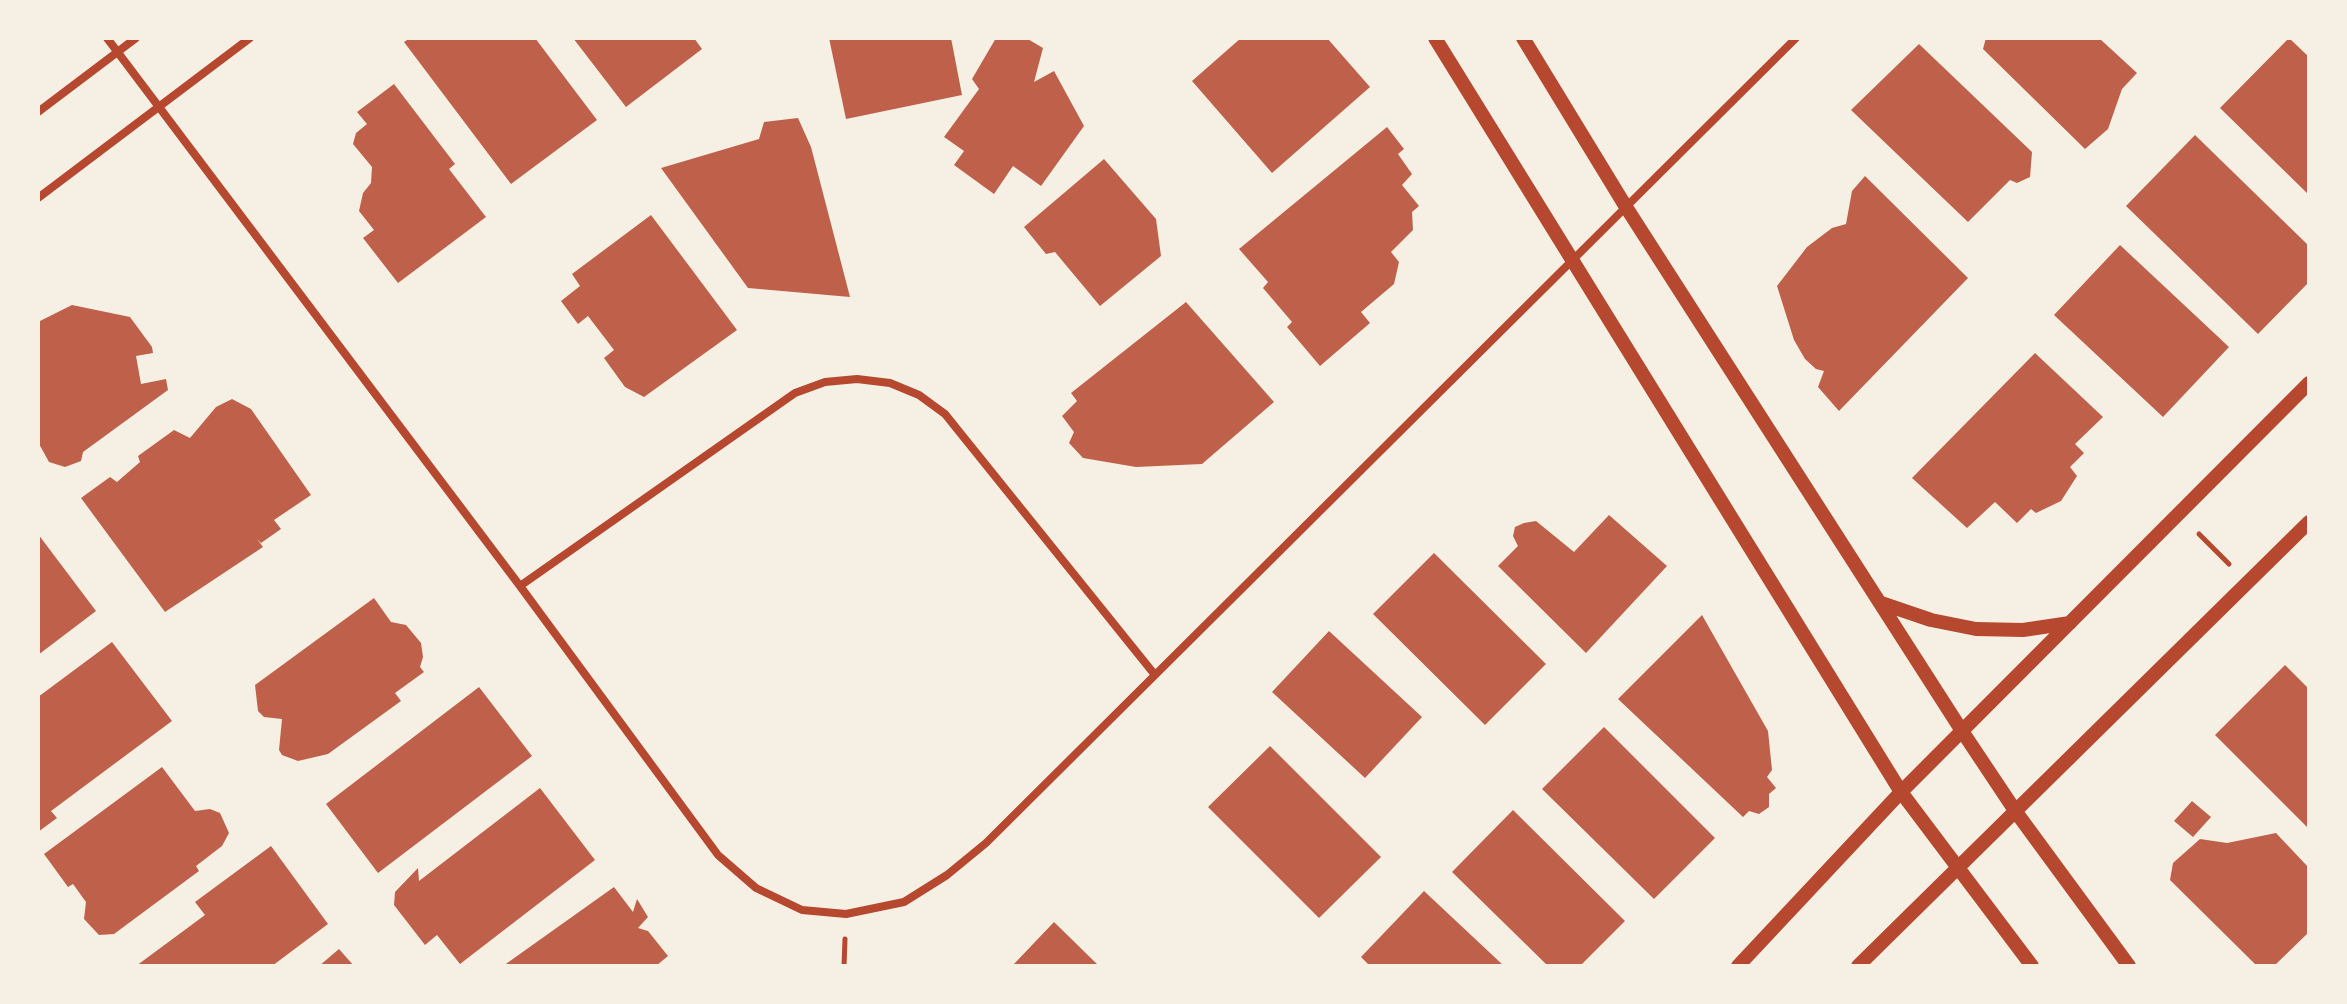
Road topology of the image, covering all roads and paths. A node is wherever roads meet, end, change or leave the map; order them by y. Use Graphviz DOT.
graph roads {
  1 [pos="107,38"];
  2 [pos="136,38"];
  3 [pos="250,38"];
  4 [pos="1435,38"];
  5 [pos="1523,38"];
  6 [pos="1796,38"];
  7 [pos="117,52"];
  8 [pos="157,106"];
  9 [pos="38,112"];
  10 [pos="38,198"];
  11 [pos="1626,207"];
  12 [pos="1572,261"];
  13 [pos="2309,383"];
  14 [pos="2178,514"];
  15 [pos="2309,522"];
  16 [pos="2247,582"];
  17 [pos="520,586"];
  18 [pos="1881,603"];
  19 [pos="2070,623"];
  20 [pos="1155,675"];
  21 [pos="1962,731"];
  22 [pos="1901,792"];
  23 [pos="2016,812"];
  24 [pos="1959,866"];
  25 [pos="1738,966"];
  26 [pos="1858,966"];
  27 [pos="2032,966"];
  28 [pos="2129,966"];
  1 -- 7 [label="street"];
  2 -- 7 [label="street"];
  3 -- 8 [label="street"];
  4 -- 12 [label="street"];
  5 -- 11 [label="street"];
  6 -- 11 [label="street"];
  7 -- 8 [label="street"];
  7 -- 9 [label="street"];
  8 -- 10 [label="street"];
  8 -- 17 [label="street"];
  11 -- 12 [label="street"];
  11 -- 18 [label="street"];
  12 -- 20 [label="street"];
  12 -- 22 [label="street"];
  13 -- 14 [label="street"];
  14 -- 16 [label="path"];
  14 -- 19 [label="street"];
  15 -- 16 [label="street"];
  16 -- 23 [label="street"];
  17 -- 20 [label="street"];
  17 -- 20 [label="street"];
  18 -- 19 [label="street"];
  18 -- 21 [label="street"];
  19 -- 21 [label="street"];
  21 -- 22 [label="street"];
  21 -- 23 [label="street"];
  22 -- 24 [label="street"];
  22 -- 25 [label="street"];
  23 -- 24 [label="street"];
  23 -- 28 [label="street"];
  24 -- 26 [label="street"];
  24 -- 27 [label="street"];
}
